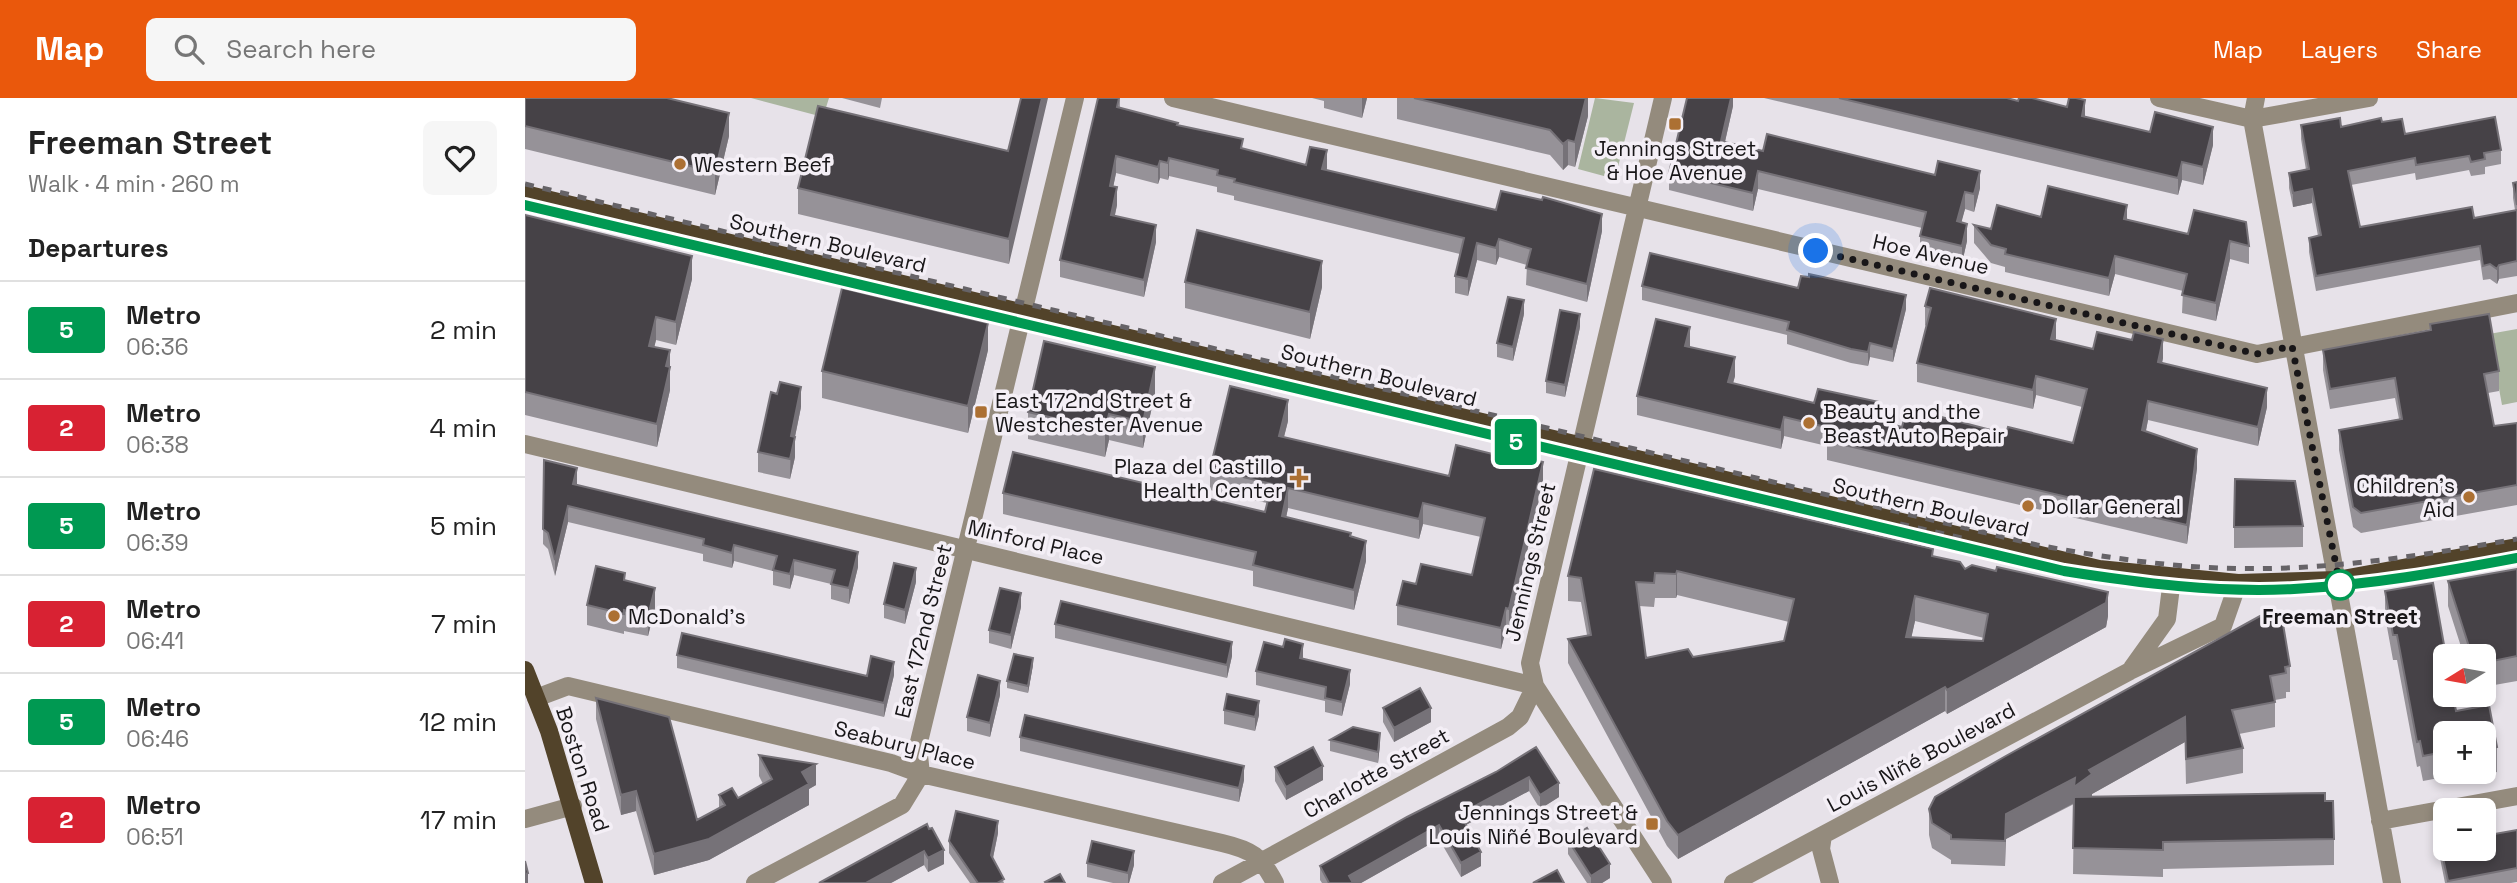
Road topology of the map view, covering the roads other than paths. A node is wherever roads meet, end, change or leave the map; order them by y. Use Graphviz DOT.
graph roads {
  1 [pos="1075,98"];
  2 [pos="1173,98"];
  3 [pos="1663,98"];
  4 [pos="2159,98"];
  5 [pos="2256,98"];
  6 [pos="2369,98"];
  7 [pos="2252,119"];
  8 [pos="525,194"];
  9 [pos="1637,209"];
  10 [pos="2517,303"];
  11 [pos="1024,313"];
  12 [pos="2292,346"];
  13 [pos="525,444"];
  14 [pos="1580,446"];
  15 [pos="2517,547"];
  16 [pos="967,549"];
  17 [pos="2172,579"];
  18 [pos="2337,580"];
  19 [pos="2238,583"];
  20 [pos="525,670"];
  21 [pos="2130,671"];
  22 [pos="1535,686"];
  23 [pos="536,698"];
  24 [pos="921,774"];
  25 [pos="2517,796"];
  26 [pos="573,806"];
  27 [pos="525,819"];
  28 [pos="2380,821"];
  29 [pos="1823,835"];
  30 [pos="1263,860"];
  31 [pos="594,883"];
  32 [pos="755,883"];
  33 [pos="1222,883"];
  34 [pos="1275,883"];
  35 [pos="1663,883"];
  36 [pos="1733,883"];
  37 [pos="1830,883"];
  38 [pos="2392,883"];
  1 -- 11 [label="street, East 172nd Street"];
  2 -- 9 [label="street, Hoe Avenue"];
  3 -- 9 [label="street, Jennings Street"];
  4 -- 7 [label="street"];
  5 -- 7 [label="street"];
  6 -- 7 [label="street"];
  7 -- 12 [label="street"];
  8 -- 11 [label="main road, Southern Boulevard"];
  9 -- 12 [label="street, Hoe Avenue"];
  9 -- 14 [label="street, Jennings Street"];
  10 -- 12 [label="street, Hoe Avenue"];
  11 -- 14 [label="main road, Southern Boulevard"];
  11 -- 16 [label="street, East 172nd Street"];
  12 -- 18 [label="street"];
  13 -- 16 [label="street, Minford Place"];
  14 -- 17 [label="main road, Southern Boulevard"];
  14 -- 22 [label="street, Jennings Street"];
  15 -- 18 [label="main road, Southern Boulevard"];
  16 -- 22 [label="street, Minford Place"];
  16 -- 24 [label="street, East 172nd Street"];
  17 -- 19 [label="main road, Southern Boulevard"];
  17 -- 21 [label="street, Louis Niñé Boulevard"];
  18 -- 19 [label="main road, Southern Boulevard"];
  18 -- 28 [label="street"];
  19 -- 21 [label="street, Louis Niñé Boulevard"];
  20 -- 23 [label="main road, Boston Road"];
  21 -- 29 [label="street, Louis Niñé Boulevard"];
  22 -- 30 [label="street, Charlotte Street"];
  22 -- 35 [label="street, Jennings Street"];
  23 -- 24 [label="street, Seabury Place"];
  23 -- 26 [label="main road, Boston Road"];
  24 -- 30 [label="street, Seabury Place"];
  24 -- 32 [label="street"];
  25 -- 28 [label="street"];
  26 -- 27 [label="street"];
  26 -- 31 [label="main road, Boston Road"];
  28 -- 38 [label="street"];
  29 -- 36 [label="street, Louis Niñé Boulevard"];
  29 -- 37 [label="street"];
  30 -- 33 [label="street, Charlotte Street"];
  30 -- 34 [label="street"];
}
